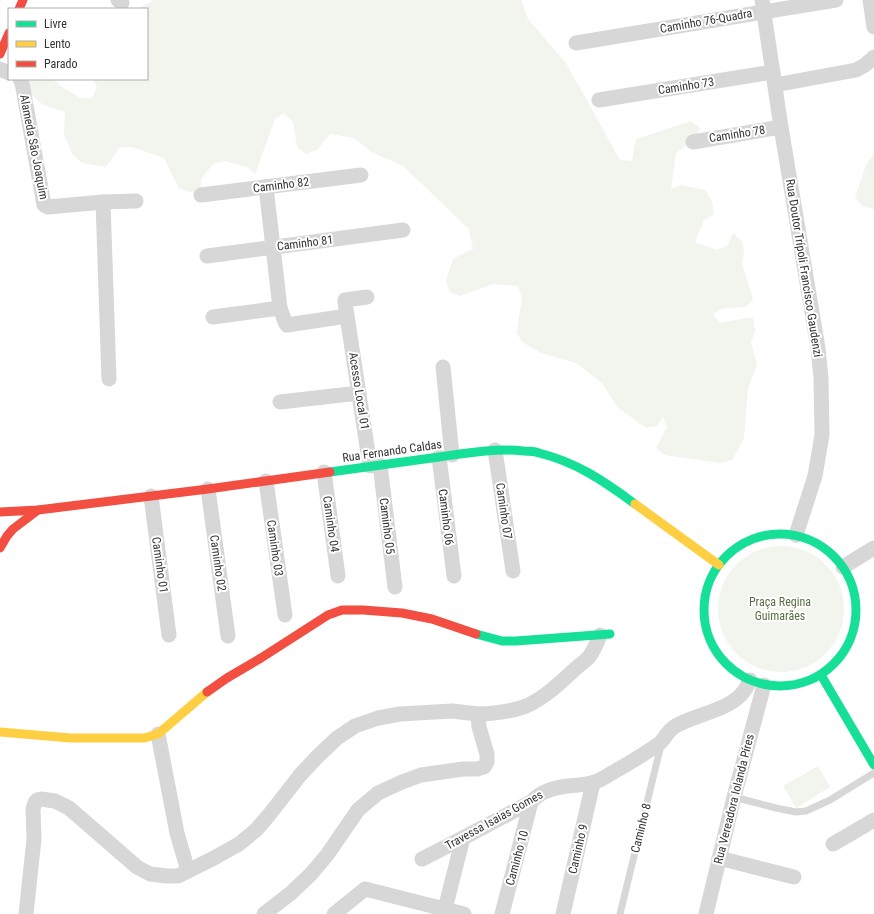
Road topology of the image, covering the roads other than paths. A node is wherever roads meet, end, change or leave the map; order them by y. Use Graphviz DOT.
graph roads {
  1 [pos="836,0"];
  2 [pos="870,0"];
  3 [pos="762,6"];
  4 [pos="874,27"];
  5 [pos="8,35"];
  6 [pos="576,43"];
  7 [pos="0,54"];
  8 [pos="874,57"];
  9 [pos="774,78"];
  10 [pos="20,80"];
  11 [pos="599,100"];
  12 [pos="781,127"];
  13 [pos="693,142"];
  14 [pos="361,175"];
  15 [pos="266,187"];
  16 [pos="201,195"];
  17 [pos="136,201"];
  18 [pos="103,202"];
  19 [pos="403,230"];
  20 [pos="273,247"];
  21 [pos="207,256"];
  22 [pos="367,297"];
  23 [pos="280,308"];
  24 [pos="347,316"];
  25 [pos="212,317"];
  26 [pos="443,367"];
  27 [pos="109,379"];
  28 [pos="359,393"];
  29 [pos="280,402"];
  30 [pos="495,450"];
  31 [pos="445,456"];
  32 [pos="375,466"];
  33 [pos="324,472"];
  34 [pos="266,481"];
  35 [pos="208,489"];
  36 [pos="150,496"];
  37 [pos="38,510"];
  38 [pos="0,512"];
  39 [pos="5,525"];
  40 [pos="796,535"];
  41 [pos="0,548"];
  42 [pos="874,548"];
  43 [pos="718,565"];
  44 [pos="843,567"];
  45 [pos="513,571"];
  46 [pos="338,576"];
  47 [pos="454,576"];
  48 [pos="395,587"];
  49 [pos="285,616"];
  50 [pos="169,634"];
  51 [pos="605,635"];
  52 [pos="228,636"];
  53 [pos="821,675"];
  54 [pos="757,682"];
  55 [pos="478,714"];
  56 [pos="0,732"];
  57 [pos="158,734"];
  58 [pos="662,741"];
  59 [pos="874,765"];
  60 [pos="874,772"];
  61 [pos="592,783"];
  62 [pos="734,797"];
  63 [pos="531,802"];
  64 [pos="874,820"];
  65 [pos="463,838"];
  66 [pos="833,844"];
  67 [pos="719,858"];
  68 [pos="422,859"];
  69 [pos="188,872"];
  70 [pos="794,878"];
  71 [pos="445,909"];
  72 [pos="26,914"];
  73 [pos="264,914"];
  74 [pos="334,914"];
  75 [pos="464,914"];
  76 [pos="502,914"];
  77 [pos="563,914"];
  78 [pos="620,914"];
  79 [pos="706,914"];
  1 -- 3 [label="street, Caminho 76-Quadra"];
  2 -- 4 [label="street"];
  3 -- 6 [label="street, Caminho 76-Quadra"];
  3 -- 9 [label="street, Rua Doutor Trípoli Francisco Gaudenzi"];
  5 -- 7 [label="street"];
  8 -- 9 [label="street, Caminho 73"];
  9 -- 11 [label="street, Caminho 73"];
  9 -- 12 [label="street, Rua Doutor Trípoli Francisco Gaudenzi"];
  10 -- 18 [label="street, Alameda São Joaquim"];
  12 -- 13 [label="street, Caminho 78"];
  12 -- 40 [label="street, Rua Doutor Trípoli Francisco Gaudenzi"];
  14 -- 15 [label="street, Caminho 82"];
  15 -- 16 [label="street, Caminho 82"];
  15 -- 20 [label="street"];
  17 -- 18 [label="street, Alameda São Joaquim"];
  18 -- 27 [label="street"];
  19 -- 20 [label="street, Caminho 81"];
  20 -- 21 [label="street, Caminho 81"];
  20 -- 23 [label="street"];
  22 -- 24 [label="street"];
  23 -- 24 [label="street"];
  23 -- 25 [label="street"];
  24 -- 28 [label="street, Acesso Local 01"];
  26 -- 31 [label="street, Caminho 06"];
  28 -- 29 [label="street"];
  28 -- 32 [label="street, Acesso Local 01"];
  30 -- 31 [label="street, Rua Fernando Caldas"];
  30 -- 43 [label="street, Rua Fernando Caldas"];
  30 -- 45 [label="street, Caminho 07"];
  31 -- 32 [label="street, Rua Fernando Caldas"];
  31 -- 47 [label="street, Caminho 06"];
  32 -- 33 [label="street, Rua Fernando Caldas"];
  32 -- 48 [label="street, Caminho 05"];
  33 -- 34 [label="street, Rua Fernando Caldas"];
  33 -- 46 [label="street, Caminho 04"];
  34 -- 35 [label="street, Rua Fernando Caldas"];
  34 -- 49 [label="street, Caminho 03"];
  35 -- 36 [label="street, Rua Fernando Caldas"];
  35 -- 52 [label="street, Caminho 02"];
  36 -- 37 [label="street, Rua Fernando Caldas"];
  36 -- 50 [label="street, Caminho 01"];
  37 -- 38 [label="street, Rua Fernando Caldas"];
  37 -- 39 [label="street, Rua Fernando Caldas"];
  39 -- 41 [label="street, Rua Fernando Caldas"];
  40 -- 43 [label="street"];
  40 -- 44 [label="street"];
  42 -- 44 [label="street"];
  43 -- 54 [label="street"];
  44 -- 53 [label="street"];
  51 -- 55 [label="street"];
  51 -- 57 [label="street"];
  53 -- 54 [label="street"];
  53 -- 59 [label="street"];
  54 -- 58 [label="street, Travessa Isaias Gomes"];
  54 -- 62 [label="street, Rua Vereadora Iolanda Píres"];
  55 -- 69 [label="street"];
  55 -- 73 [label="street"];
  56 -- 57 [label="street"];
  57 -- 69 [label="street"];
  58 -- 61 [label="street, Travessa Isaias Gomes"];
  58 -- 78 [label="lane, Caminho 8"];
  60 -- 62 [label="lane"];
  61 -- 63 [label="street, Travessa Isaias Gomes"];
  61 -- 77 [label="street, Caminho 9"];
  62 -- 67 [label="street, Rua Vereadora Iolanda Píres"];
  63 -- 65 [label="street, Travessa Isaias Gomes"];
  63 -- 76 [label="street, Caminho 10"];
  64 -- 66 [label="street"];
  65 -- 68 [label="street, Travessa Isaias Gomes"];
  65 -- 71 [label="street"];
  67 -- 70 [label="street"];
  67 -- 79 [label="street, Rua Vereadora Iolanda Píres"];
  69 -- 72 [label="street"];
  71 -- 74 [label="street"];
  71 -- 75 [label="street"];
}
